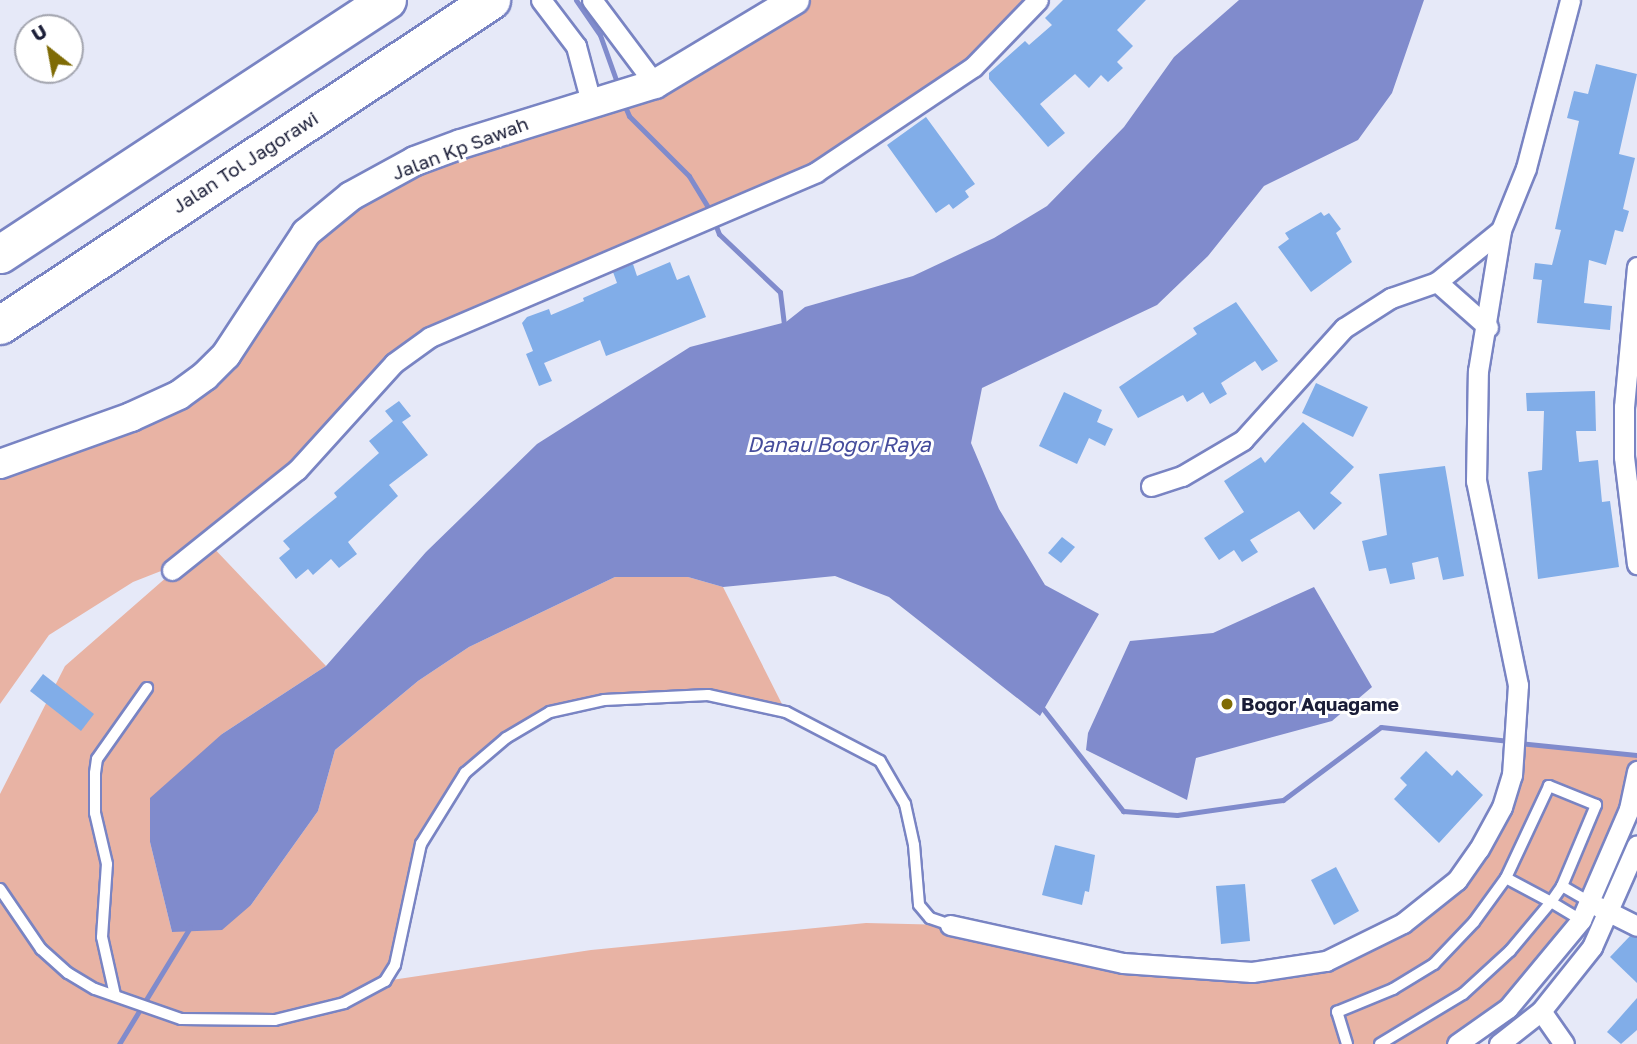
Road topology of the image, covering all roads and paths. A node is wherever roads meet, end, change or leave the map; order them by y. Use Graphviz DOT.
graph roads {
  1 [pos="387,0"];
  2 [pos="491,0"];
  3 [pos="541,0"];
  4 [pos="592,0"];
  5 [pos="795,0"];
  6 [pos="1038,0"];
  7 [pos="1570,0"];
  8 [pos="651,85"];
  9 [pos="596,100"];
  10 [pos="1501,230"];
  11 [pos="0,254"];
  12 [pos="1637,267"];
  13 [pos="1437,282"];
  14 [pos="0,325"];
  15 [pos="1488,327"];
  16 [pos="0,464"];
  17 [pos="1151,486"];
  18 [pos="1637,564"];
  19 [pos="172,570"];
  20 [pos="147,688"];
  21 [pos="1637,771"];
  22 [pos="1637,845"];
  23 [pos="1506,878"];
  24 [pos="1562,886"];
  25 [pos="0,889"];
  26 [pos="1551,902"];
  27 [pos="1586,912"];
  28 [pos="1611,912"];
  29 [pos="950,925"];
  30 [pos="1637,926"];
  31 [pos="117,997"];
  32 [pos="1541,1011"];
  33 [pos="1347,1044"];
  34 [pos="1380,1044"];
  35 [pos="1457,1044"];
  36 [pos="1499,1044"];
  37 [pos="1564,1044"];
  1 -- 11 [label="highway"];
  2 -- 14 [label="highway, Jalan Tol Jagorawi"];
  3 -- 9 [label="street"];
  4 -- 8 [label="street"];
  5 -- 8 [label="street, Jalan Kp Sawah"];
  6 -- 19 [label="street"];
  7 -- 10 [label="street"];
  8 -- 9 [label="street, Jalan Kp Sawah"];
  9 -- 16 [label="street, Jalan Kp Sawah"];
  10 -- 13 [label="street"];
  10 -- 15 [label="street"];
  12 -- 18 [label="street"];
  13 -- 15 [label="street"];
  13 -- 17 [label="street"];
  15 -- 29 [label="street"];
  20 -- 31 [label="lane"];
  21 -- 27 [label="street"];
  22 -- 28 [label="street"];
  23 -- 24 [label="lane"];
  23 -- 26 [label="lane"];
  23 -- 33 [label="lane"];
  24 -- 26 [label="lane"];
  24 -- 27 [label="lane"];
  25 -- 31 [label="lane"];
  26 -- 27 [label="lane"];
  26 -- 34 [label="lane"];
  27 -- 28 [label="street"];
  27 -- 35 [label="street"];
  28 -- 30 [label="street"];
  28 -- 32 [label="street"];
  29 -- 31 [label="lane"];
  32 -- 36 [label="street"];
  32 -- 37 [label="street"];
}
